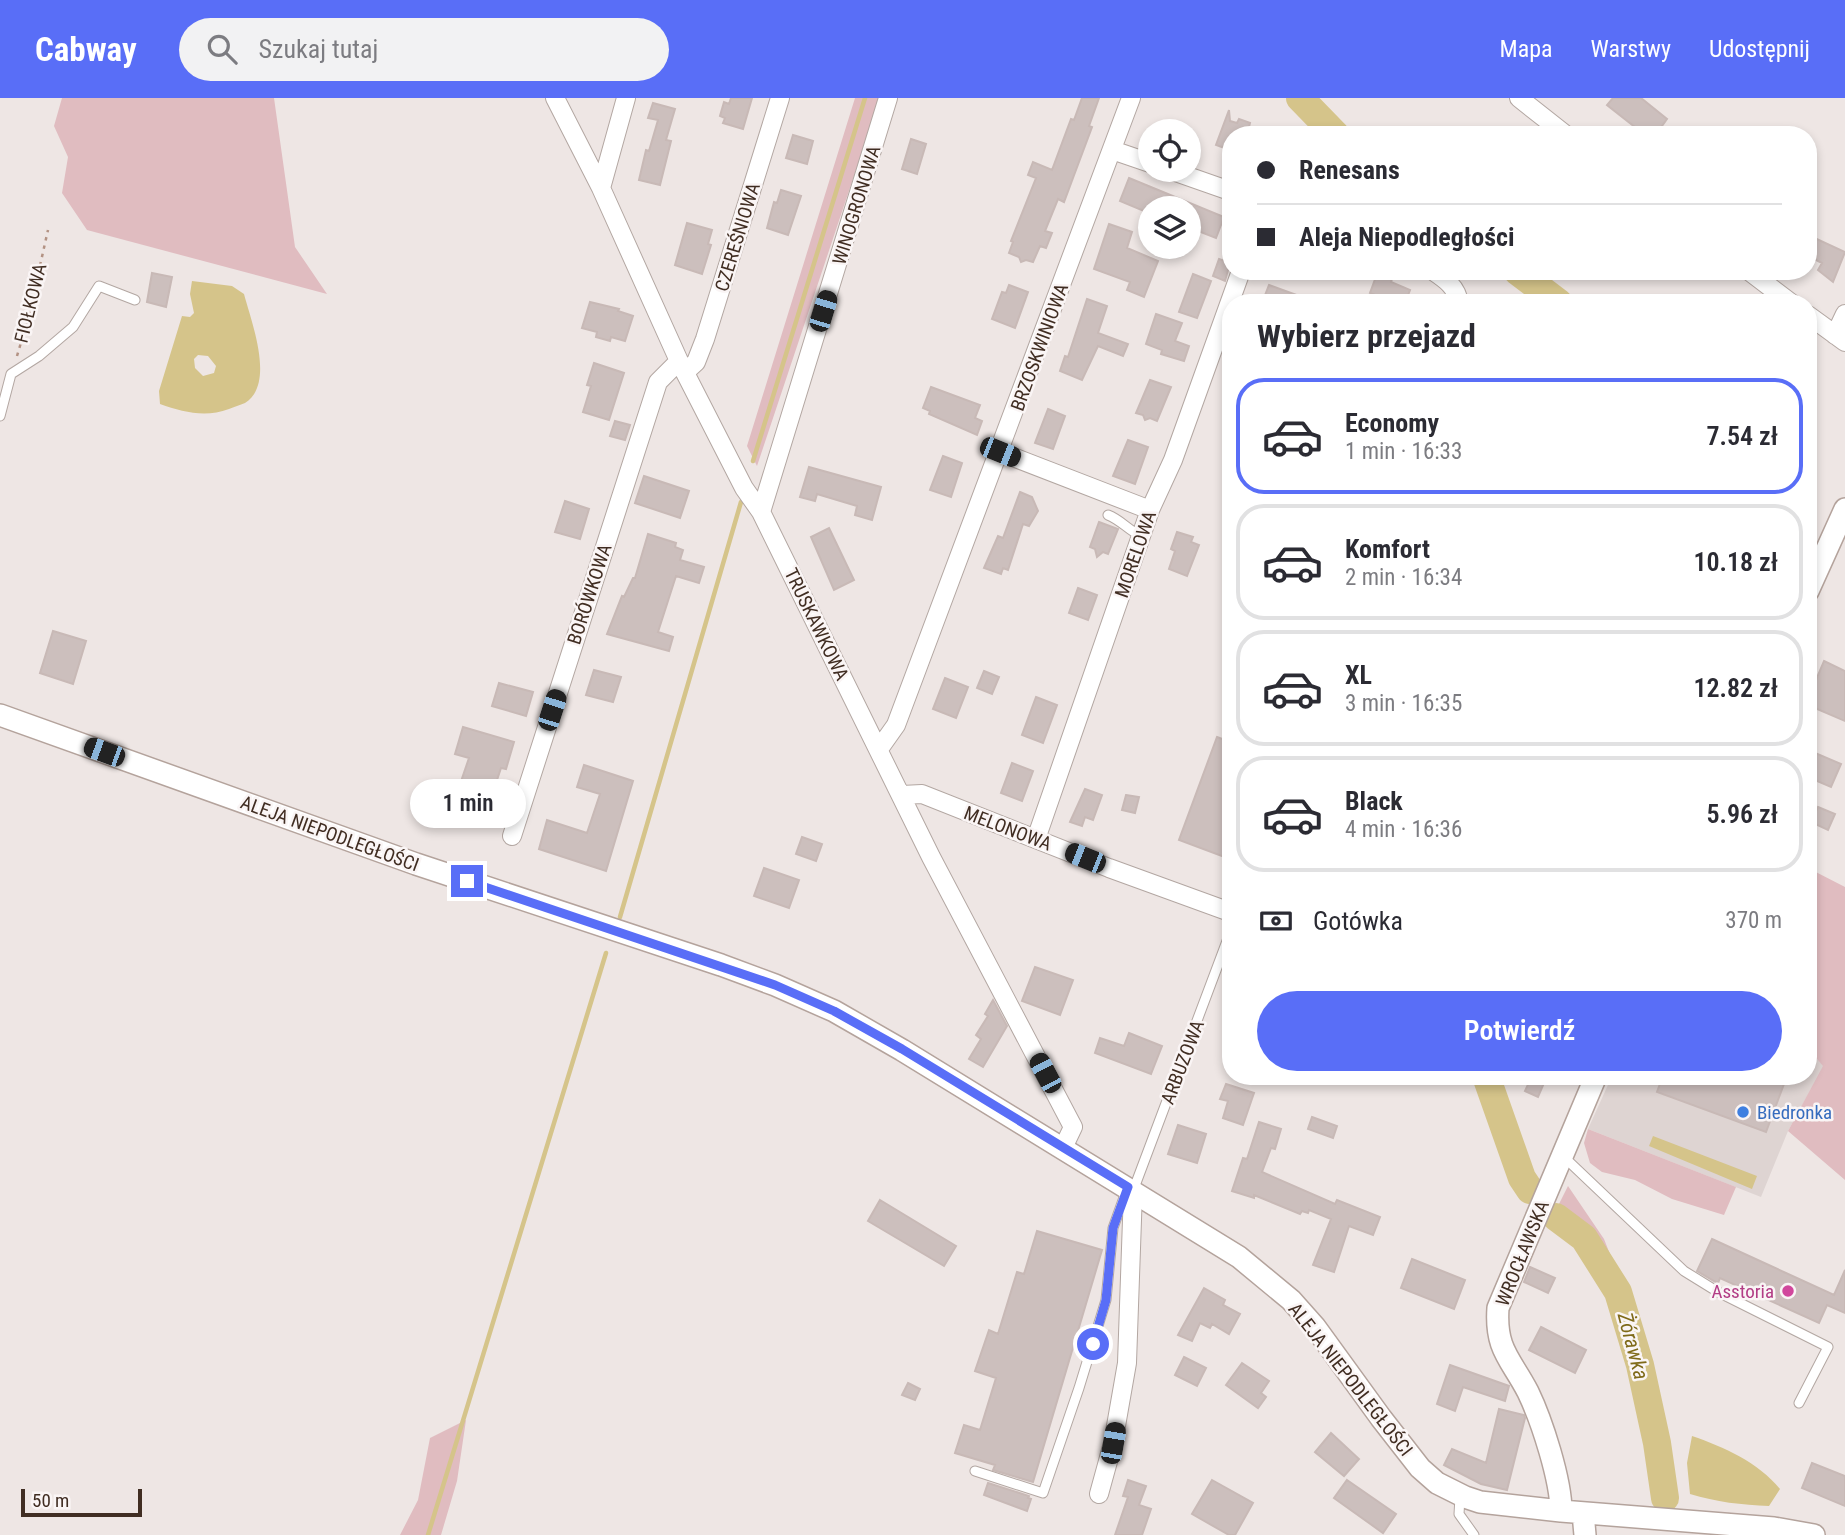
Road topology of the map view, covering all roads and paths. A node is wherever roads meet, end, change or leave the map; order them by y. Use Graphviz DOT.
graph roads {
  1 [pos="555,98"];
  2 [pos="626,98"];
  3 [pos="780,98"];
  4 [pos="888,98"];
  5 [pos="1131,98"];
  6 [pos="1519,98"];
  7 [pos="1555,126"];
  8 [pos="1112,150"];
  9 [pos="1138,159"];
  10 [pos="1201,181"];
  11 [pos="601,188"];
  12 [pos="1222,188"];
  13 [pos="48,230"];
  14 [pos="1446,280"];
  15 [pos="1761,280"];
  16 [pos="1456,294"];
  17 [pos="1779,294"];
  18 [pos="135,300"];
  19 [pos="1845,314"];
  20 [pos="1817,321"];
  21 [pos="1222,324"];
  22 [pos="1840,338"];
  23 [pos="682,366"];
  24 [pos="12,374"];
  25 [pos="0,416"];
  26 [pos="1000,452"];
  27 [pos="1845,509"];
  28 [pos="1150,510"];
  29 [pos="761,512"];
  30 [pos="1108,515"];
  31 [pos="1141,536"];
  32 [pos="1817,572"];
  33 [pos="0,715"];
  34 [pos="879,749"];
  35 [pos="902,795"];
  36 [pos="512,836"];
  37 [pos="1037,839"];
  38 [pos="1222,909"];
  39 [pos="1222,953"];
  40 [pos="1592,1085"];
  41 [pos="1063,1148"];
  42 [pos="1562,1156"];
  43 [pos="1130,1189"];
  44 [pos="1798,1403"];
  45 [pos="975,1471"];
  46 [pos="1098,1494"];
  47 [pos="1461,1495"];
  48 [pos="1561,1511"];
  49 [pos="1583,1513"];
  50 [pos="1474,1535"];
  51 [pos="1585,1535"];
  52 [pos="1814,1535"];
  1 -- 11 [label="street, TRUSKAWKOWA"];
  2 -- 11 [label="street"];
  3 -- 23 [label="street, CZEREŚNIOWA"];
  4 -- 29 [label="street, WINOGRONOWA"];
  5 -- 8 [label="street, BRZOSKWINIOWA"];
  6 -- 7 [label="street"];
  8 -- 9 [label="street"];
  8 -- 26 [label="street, BRZOSKWINIOWA"];
  10 -- 12 [label="street"];
  11 -- 23 [label="street, TRUSKAWKOWA"];
  13 -- 24 [label="path, FIOŁKOWA"];
  14 -- 16 [label="street"];
  15 -- 17 [label="street"];
  18 -- 24 [label="lane"];
  19 -- 22 [label="street"];
  20 -- 22 [label="street"];
  21 -- 28 [label="street, MORELOWA"];
  23 -- 29 [label="street, TRUSKAWKOWA"];
  23 -- 36 [label="street, BORÓWKOWA"];
  24 -- 25 [label="lane"];
  26 -- 28 [label="street"];
  26 -- 34 [label="street, BRZOSKWINIOWA"];
  27 -- 32 [label="street"];
  28 -- 31 [label="street, MORELOWA"];
  29 -- 34 [label="street, TRUSKAWKOWA"];
  30 -- 31 [label="lane"];
  31 -- 37 [label="street, MORELOWA"];
  33 -- 41 [label="street, ALEJA NIEPODLEGŁOŚCI"];
  34 -- 35 [label="street, TRUSKAWKOWA"];
  35 -- 37 [label="street, MELONOWA"];
  35 -- 41 [label="street, TRUSKAWKOWA"];
  37 -- 38 [label="street, MELONOWA"];
  39 -- 43 [label="lane, ARBUZOWA"];
  40 -- 42 [label="street, WROCŁAWSKA"];
  41 -- 43 [label="street, ALEJA NIEPODLEGŁOŚCI"];
  42 -- 44 [label="lane"];
  42 -- 48 [label="street, WROCŁAWSKA"];
  43 -- 45 [label="lane, ARBUZOWA"];
  43 -- 46 [label="street"];
  43 -- 47 [label="street, ALEJA NIEPODLEGŁOŚCI"];
  47 -- 48 [label="street, ALEJA NIEPODLEGŁOŚCI"];
  47 -- 50 [label="lane"];
  48 -- 49 [label="street, ALEJA NIEPODLEGŁOŚCI"];
  49 -- 51 [label="street"];
  49 -- 52 [label="street, ALEJA NIEPODLEGŁOŚCI"];
}
